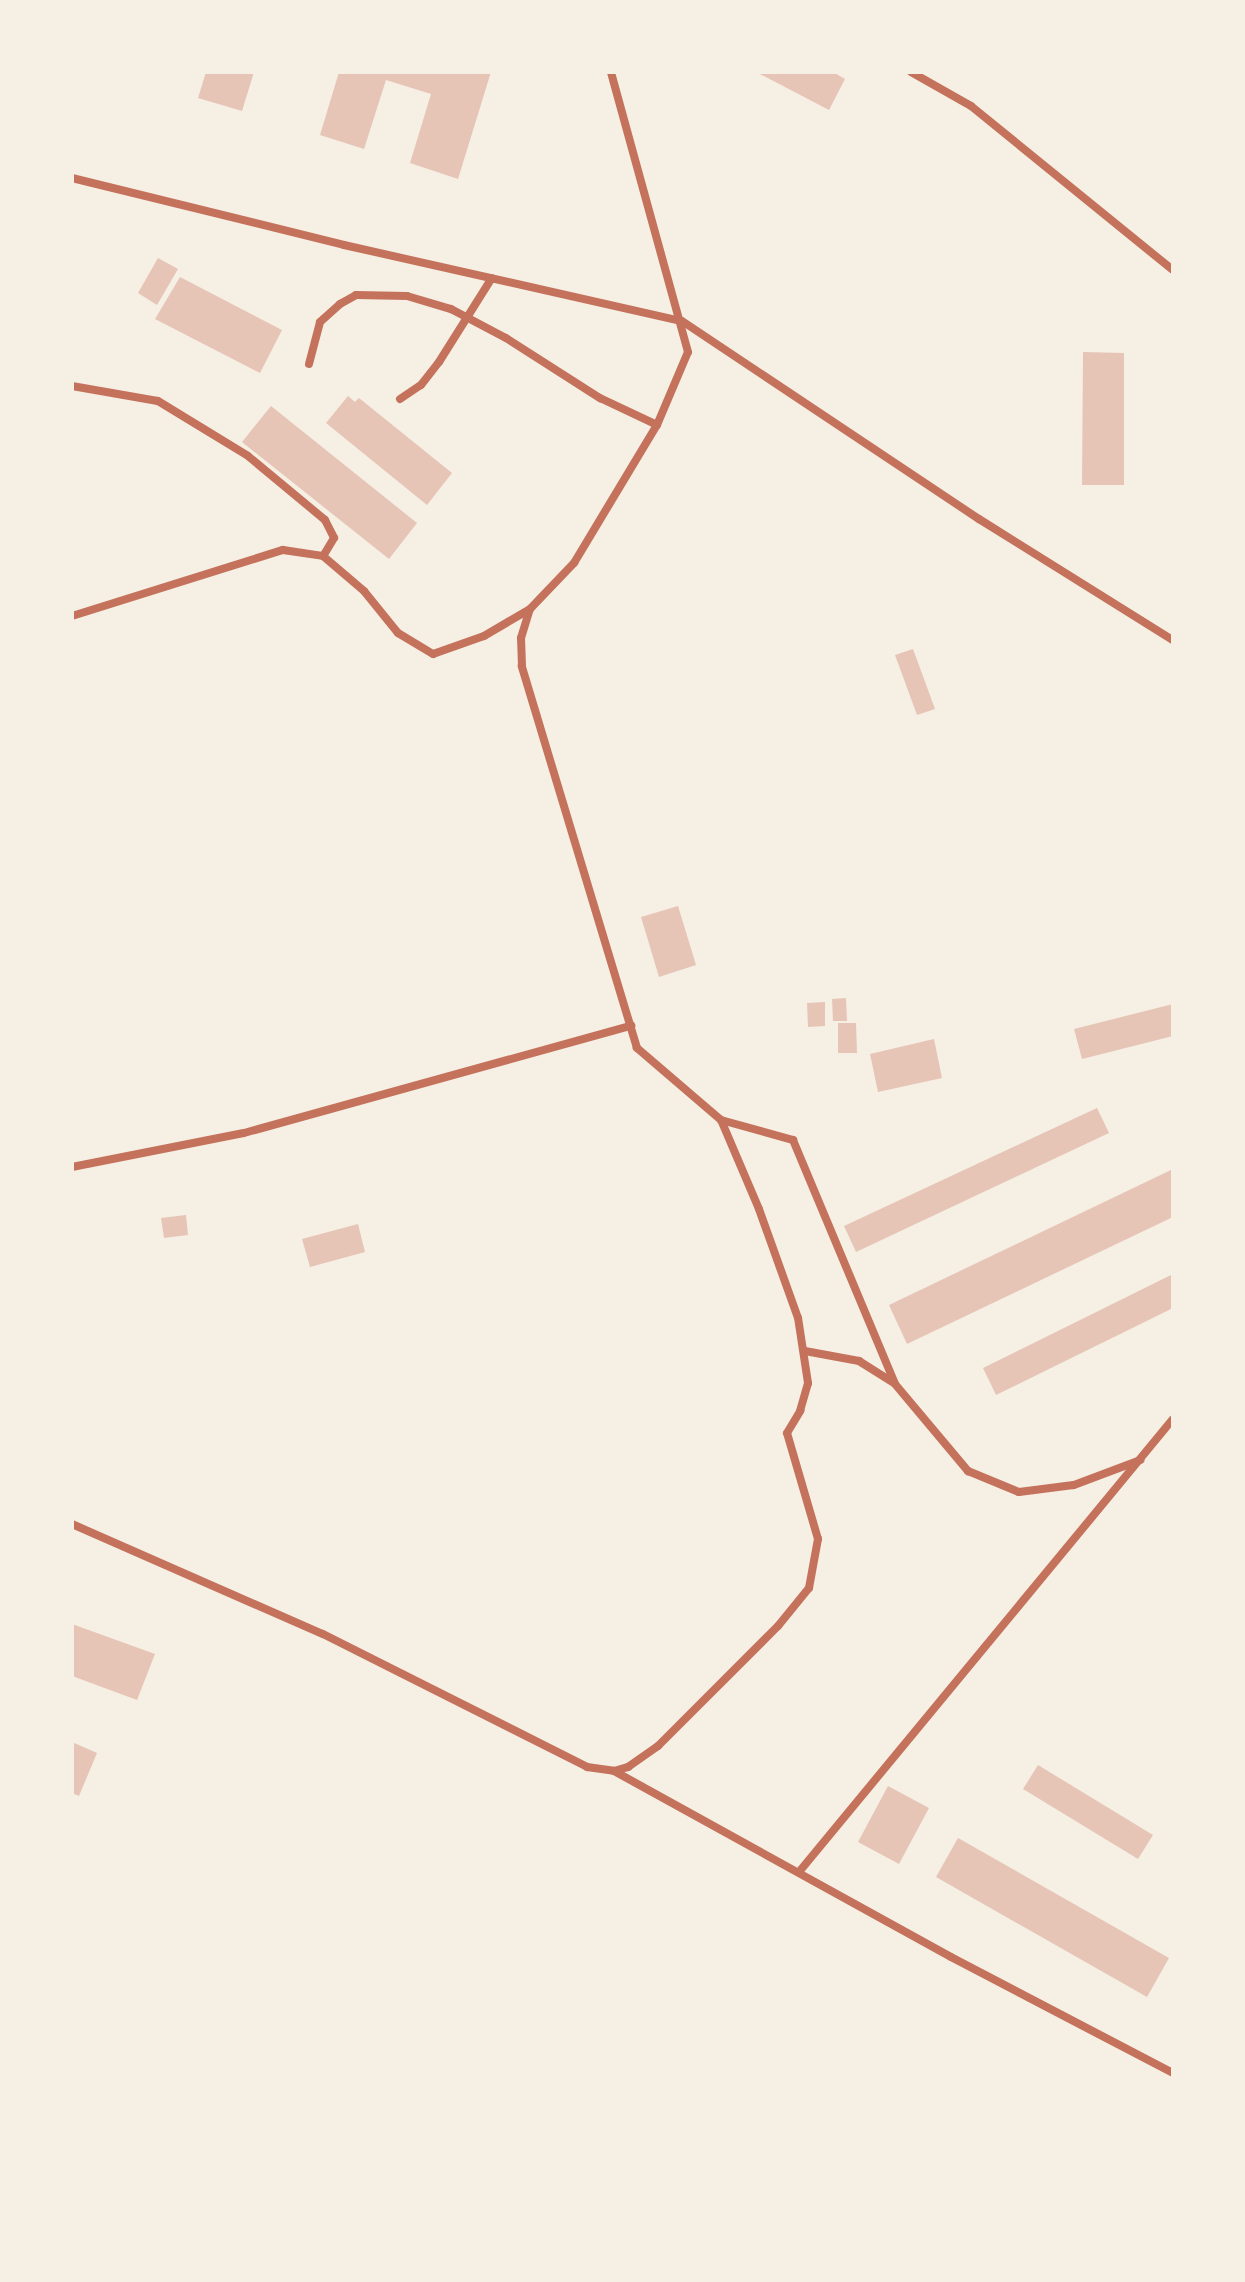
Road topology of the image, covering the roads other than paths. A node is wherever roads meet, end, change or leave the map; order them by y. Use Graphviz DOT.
graph roads {
  1 [pos="611,72"];
  2 [pos="911,72"];
  3 [pos="72,178"];
  4 [pos="1173,270"];
  5 [pos="492,278"];
  6 [pos="469,318"];
  7 [pos="682,321"];
  8 [pos="309,364"];
  9 [pos="72,386"];
  10 [pos="400,399"];
  11 [pos="657,425"];
  12 [pos="323,556"];
  13 [pos="530,609"];
  14 [pos="72,616"];
  15 [pos="1173,640"];
  16 [pos="631,1026"];
  17 [pos="721,1120"];
  18 [pos="72,1167"];
  19 [pos="805,1351"];
  20 [pos="895,1384"];
  21 [pos="1173,1419"];
  22 [pos="1140,1460"];
  23 [pos="72,1524"];
  24 [pos="614,1771"];
  25 [pos="799,1872"];
  26 [pos="1173,2073"];
  1 -- 7 [label="street"];
  2 -- 4 [label="street"];
  3 -- 5 [label="street"];
  5 -- 6 [label="street"];
  5 -- 7 [label="street"];
  6 -- 8 [label="street"];
  6 -- 10 [label="street"];
  6 -- 11 [label="street"];
  7 -- 11 [label="street"];
  7 -- 15 [label="street"];
  9 -- 12 [label="street"];
  11 -- 13 [label="street"];
  12 -- 13 [label="street"];
  12 -- 14 [label="street"];
  13 -- 16 [label="street"];
  16 -- 17 [label="street"];
  16 -- 18 [label="street"];
  17 -- 19 [label="street"];
  17 -- 20 [label="street"];
  19 -- 20 [label="street"];
  19 -- 24 [label="street"];
  20 -- 22 [label="street"];
  21 -- 22 [label="street"];
  22 -- 25 [label="street"];
  23 -- 24 [label="street"];
  24 -- 25 [label="street"];
  25 -- 26 [label="street"];
}
